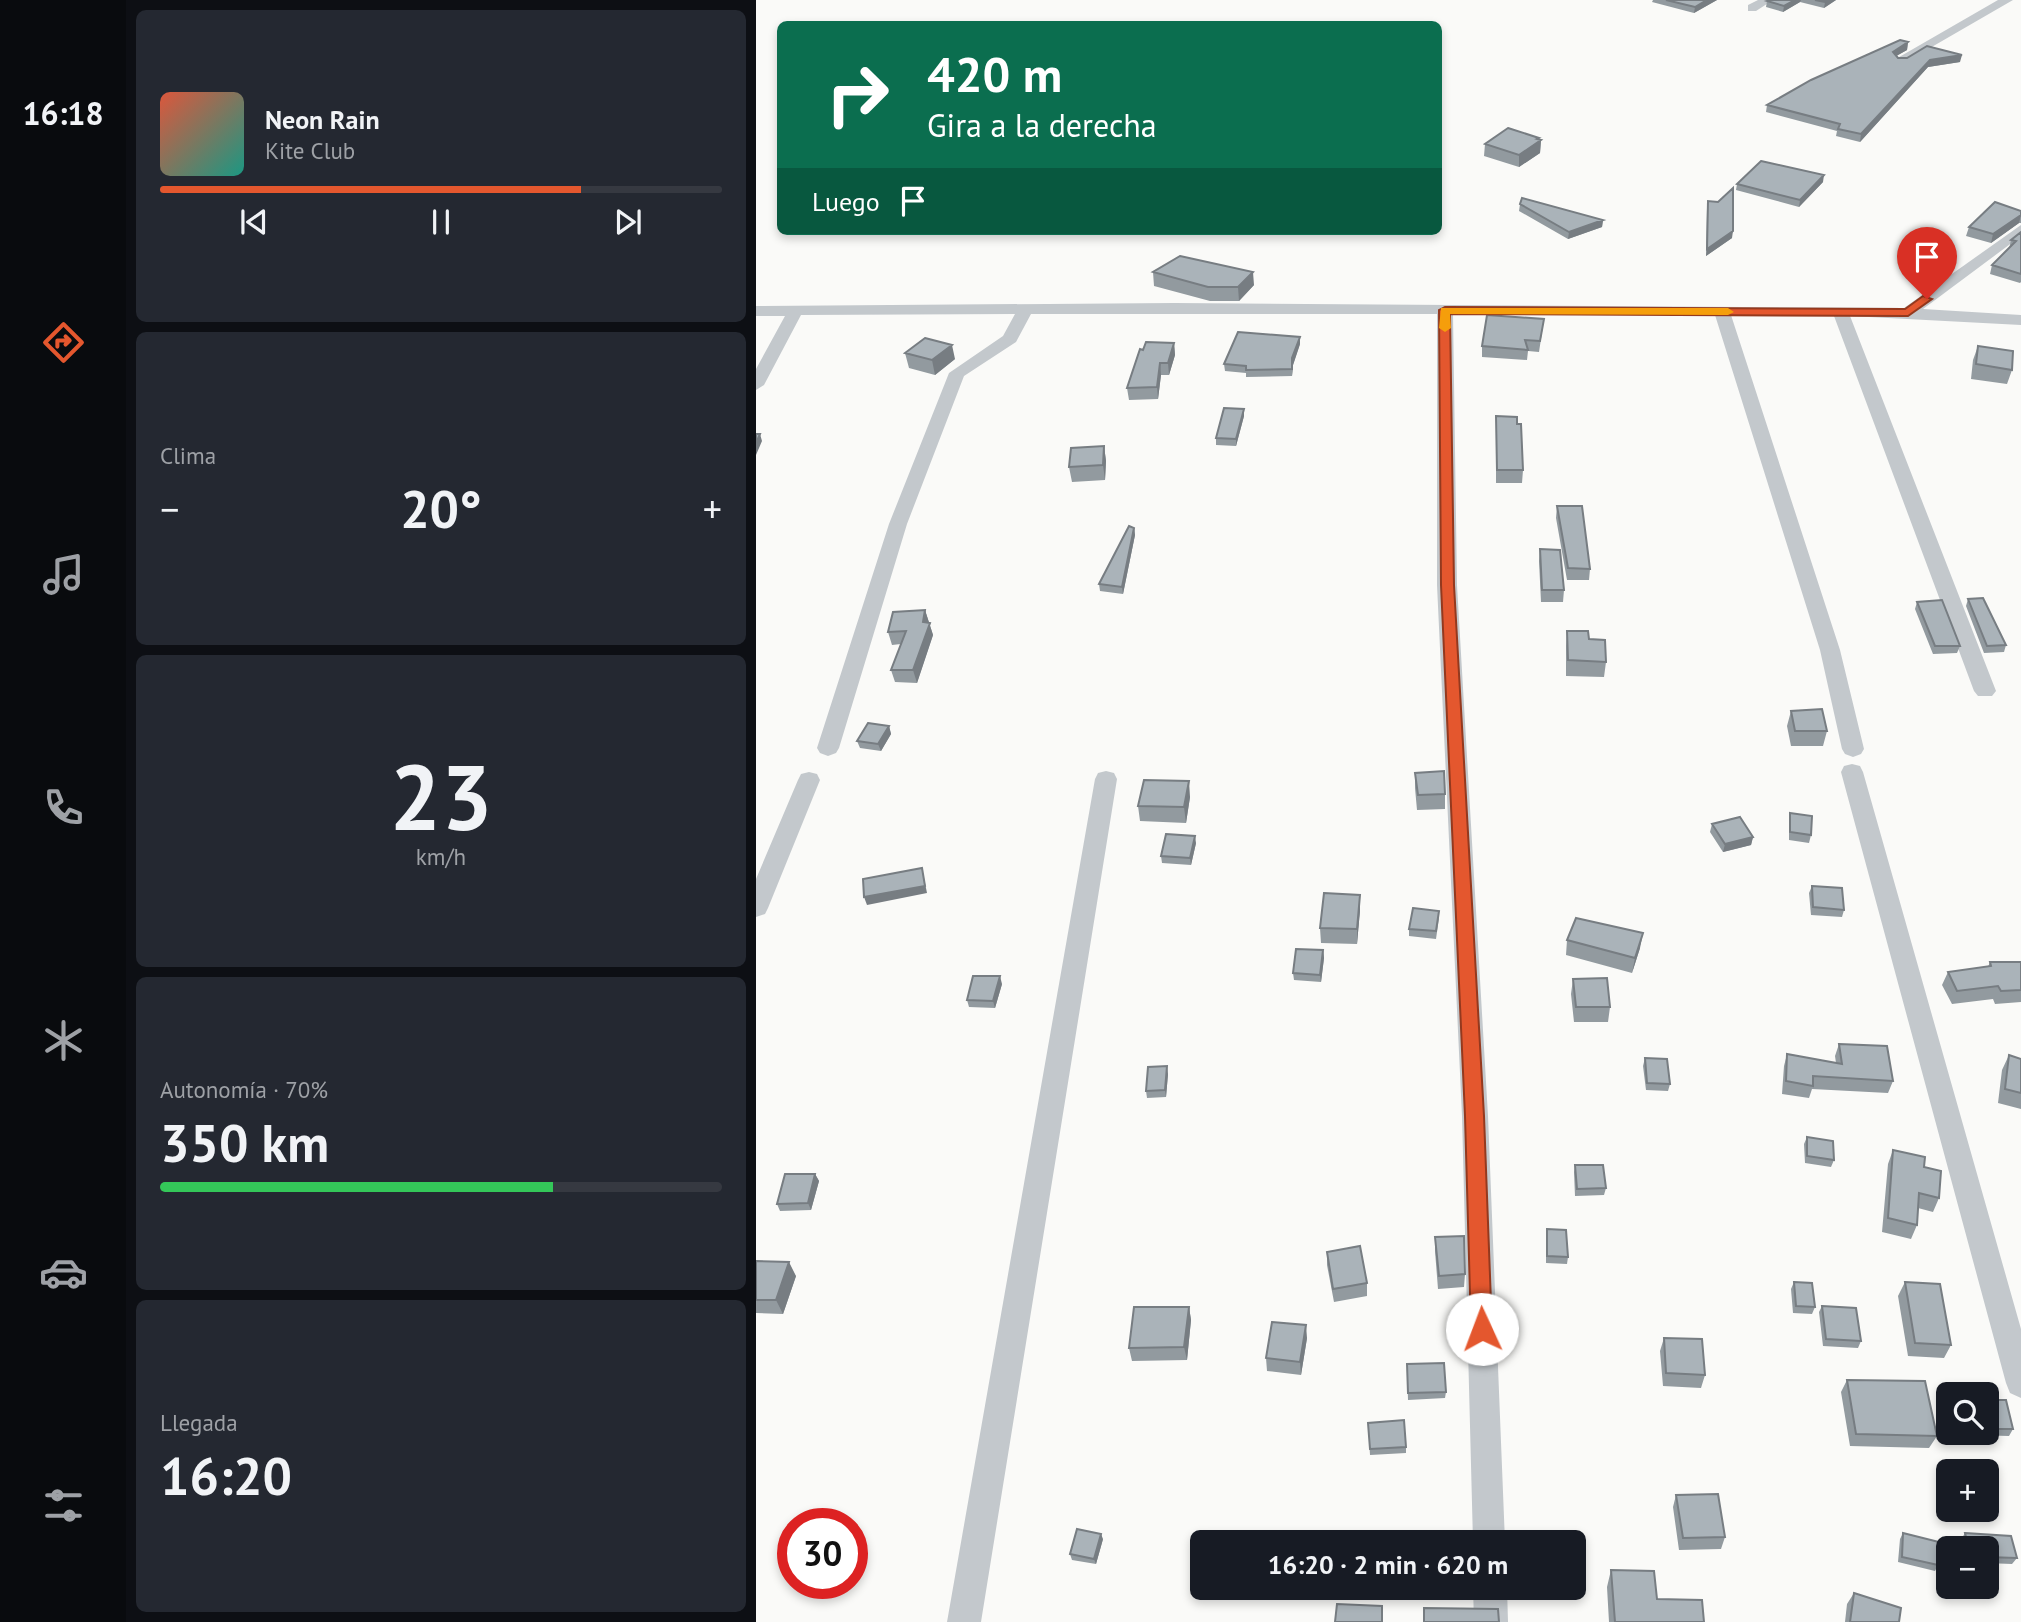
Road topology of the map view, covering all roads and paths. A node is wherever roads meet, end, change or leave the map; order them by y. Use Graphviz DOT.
graph roads {
  1 [pos="1767,0"];
  2 [pos="2007,0"];
  3 [pos="1752,8"];
  4 [pos="1900,60"];
  5 [pos="2021,229"];
  6 [pos="1025,309"];
  7 [pos="796,310"];
  8 [pos="1445,310"];
  9 [pos="756,311"];
  10 [pos="1840,311"];
  11 [pos="1722,312"];
  12 [pos="1908,313"];
  13 [pos="2021,320"];
  14 [pos="756,385"];
  15 [pos="1984,691"];
  16 [pos="828,748"];
  17 [pos="1106,779"];
  18 [pos="809,780"];
  19 [pos="756,908"];
  20 [pos="2021,1382"];
  21 [pos="1489,1530"];
  22 [pos="1491,1600"];
  23 [pos="964,1622"];
  24 [pos="1492,1622"];
  1 -- 3 [label="street"];
  2 -- 4 [label="street"];
  5 -- 12 [label="street"];
  6 -- 7 [label="street"];
  6 -- 8 [label="street"];
  6 -- 16 [label="street"];
  7 -- 9 [label="street"];
  7 -- 14 [label="street"];
  8 -- 11 [label="street"];
  8 -- 21 [label="street"];
  10 -- 11 [label="street"];
  10 -- 12 [label="street"];
  10 -- 15 [label="street"];
  11 -- 20 [label="street"];
  12 -- 13 [label="street"];
  17 -- 23 [label="street"];
  18 -- 19 [label="street"];
  22 -- 24 [label="street"];
}
